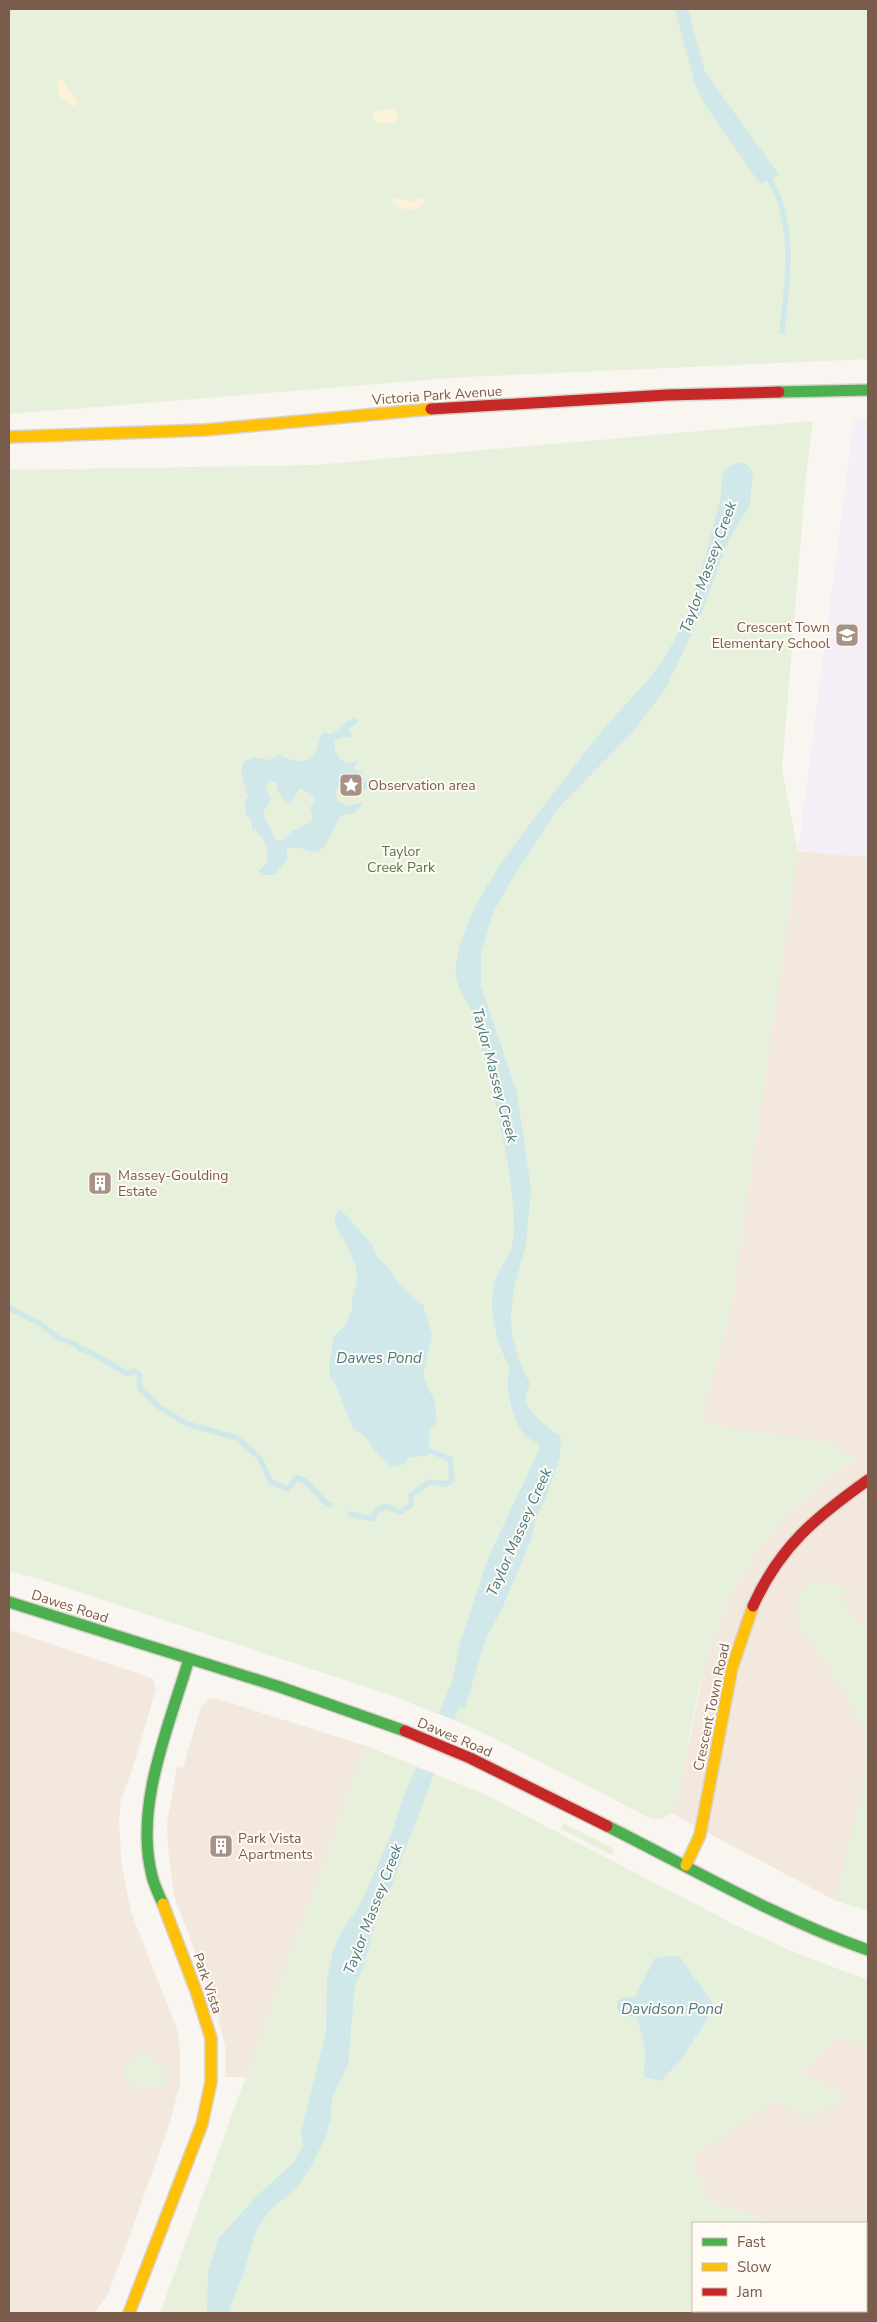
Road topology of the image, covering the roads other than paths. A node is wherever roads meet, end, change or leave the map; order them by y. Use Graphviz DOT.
graph roads {
  1 [pos="868,390"];
  2 [pos="9,437"];
  3 [pos="868,1480"];
  4 [pos="9,1602"];
  5 [pos="189,1660"];
  6 [pos="686,1865"];
  7 [pos="868,1950"];
  8 [pos="129,2313"];
  1 -- 2 [label="street, Victoria Park Avenue"];
  3 -- 6 [label="street, Crescent Town Road"];
  4 -- 5 [label="street, Dawes Road"];
  5 -- 6 [label="street, Dawes Road"];
  5 -- 8 [label="street, Park Vista"];
  6 -- 7 [label="street, Dawes Road"];
}
